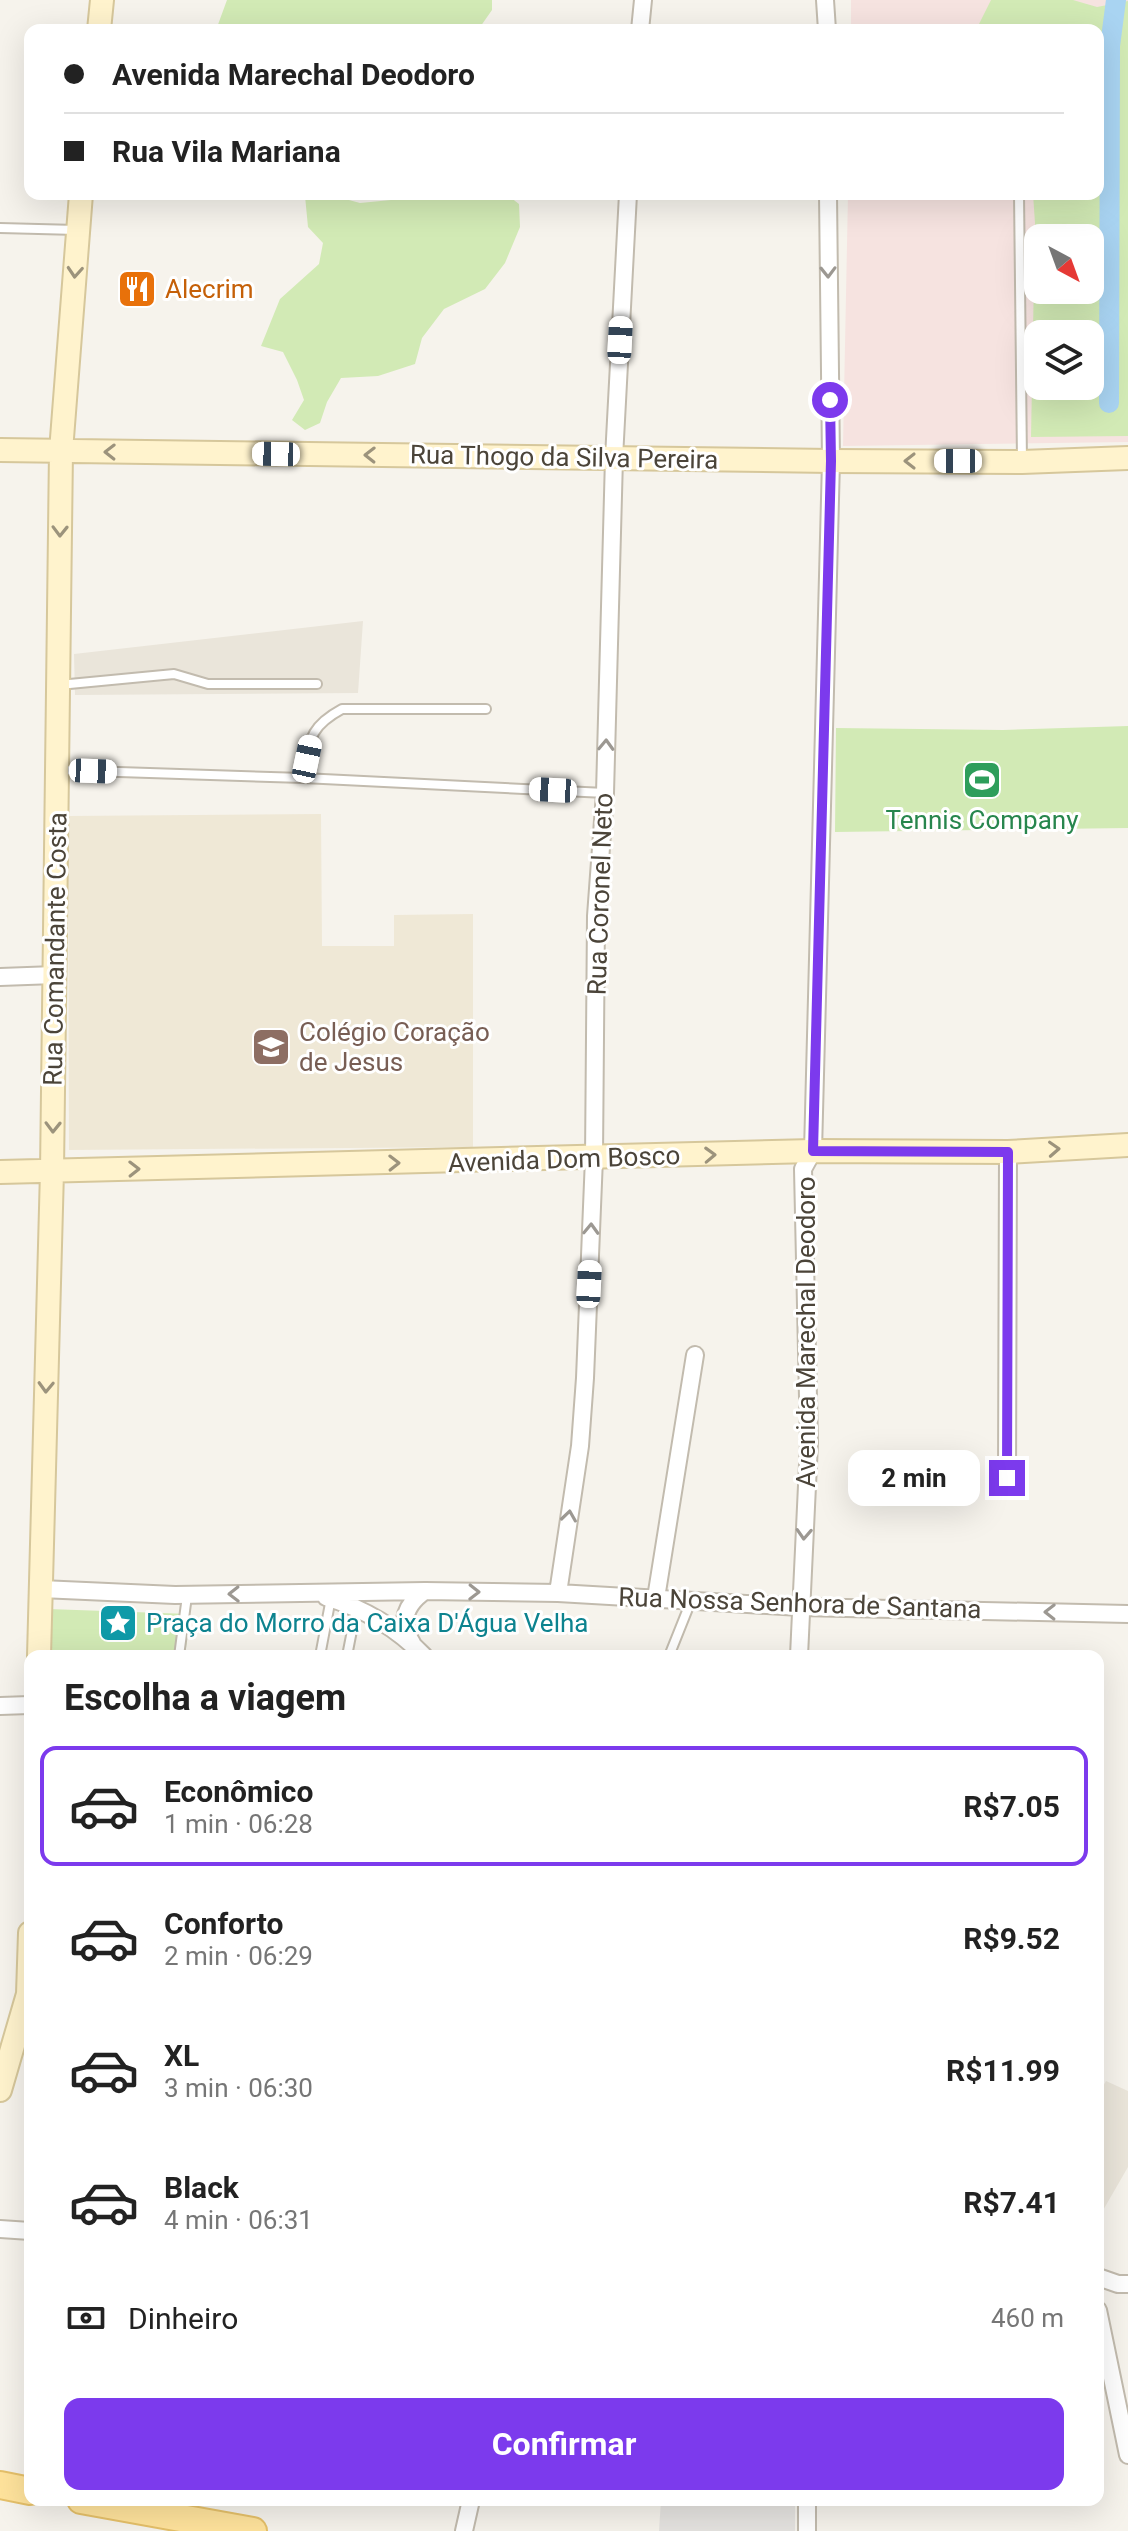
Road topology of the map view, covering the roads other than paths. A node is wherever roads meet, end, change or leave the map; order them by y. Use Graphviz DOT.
graph roads {
  1 [pos="102,0"];
  2 [pos="643,0"];
  3 [pos="825,0"];
  4 [pos="100,24"];
  5 [pos="641,24"];
  6 [pos="827,24"];
  7 [pos="80,200"];
  8 [pos="628,200"];
  9 [pos="828,200"];
  10 [pos="1019,200"];
  11 [pos="0,228"];
  12 [pos="78,230"];
  13 [pos="0,450"];
  14 [pos="61,451"];
  15 [pos="614,458"];
  16 [pos="1128,458"];
  17 [pos="831,461"];
  18 [pos="1022,462"];
  19 [pos="317,684"];
  20 [pos="58,685"];
  21 [pos="486,709"];
  22 [pos="57,770"];
  23 [pos="303,778"];
  24 [pos="605,793"];
  25 [pos="55,975"];
  26 [pos="0,977"];
  27 [pos="1128,1145"];
  28 [pos="813,1151"];
  29 [pos="1008,1152"];
  30 [pos="594,1158"];
  31 [pos="52,1171"];
  32 [pos="0,1172"];
  33 [pos="695,1355"];
  34 [pos="1007,1478"];
  35 [pos="41,1589"];
  36 [pos="425,1591"];
  37 [pos="312,1593"];
  38 [pos="558,1593"];
  39 [pos="187,1595"];
  40 [pos="331,1598"];
  41 [pos="656,1598"];
  42 [pos="691,1600"];
  43 [pos="800,1607"];
  44 [pos="356,1609"];
  45 [pos="1128,1614"];
  46 [pos="39,1650"];
  47 [pos="180,1650"];
  48 [pos="321,1650"];
  49 [pos="348,1650"];
  50 [pos="418,1650"];
  51 [pos="671,1650"];
  52 [pos="799,1650"];
  53 [pos="24,1705"];
  54 [pos="0,1706"];
  55 [pos="24,2008"];
  56 [pos="0,2090"];
  57 [pos="0,2229"];
  58 [pos="24,2231"];
  59 [pos="1104,2279"];
  60 [pos="1128,2284"];
  61 [pos="1104,2339"];
  62 [pos="1128,2455"];
  63 [pos="0,2485"];
  64 [pos="24,2490"];
  65 [pos="111,2506"];
  66 [pos="470,2506"];
  67 [pos="807,2506"];
  68 [pos="220,2528"];
  69 [pos="253,2531"];
  70 [pos="464,2531"];
  71 [pos="807,2531"];
  1 -- 4 [label="street"];
  2 -- 5 [label="street"];
  3 -- 6 [label="street"];
  7 -- 12 [label="street, Rua Comandante Costa"];
  8 -- 15 [label="street, Rua Coronel Neto"];
  9 -- 17 [label="street, Avenida Marechal Deodoro, one-way"];
  10 -- 18 [label="lane"];
  11 -- 12 [label="lane"];
  12 -- 14 [label="street, Rua Comandante Costa, one-way"];
  13 -- 14 [label="street, Rua Thogo da Silva Pereira"];
  15 -- 14 [label="street, Rua Thogo da Silva Pereira, one-way"];
  14 -- 20 [label="street, Rua Comandante Costa, one-way"];
  15 -- 17 [label="street, Rua Thogo da Silva Pereira"];
  24 -- 15 [label="street, Rua Coronel Neto, one-way"];
  16 -- 18 [label="street, Rua Thogo da Silva Pereira"];
  18 -- 17 [label="street, Rua Thogo da Silva Pereira, one-way"];
  17 -- 28 [label="street, Avenida Marechal Deodoro"];
  19 -- 20 [label="lane"];
  20 -- 22 [label="street, Rua Comandante Costa"];
  21 -- 23 [label="lane"];
  22 -- 23 [label="lane"];
  22 -- 25 [label="street, Rua Comandante Costa"];
  23 -- 24 [label="lane"];
  24 -- 30 [label="street, Rua Coronel Neto"];
  25 -- 26 [label="street"];
  25 -- 31 [label="street, Rua Comandante Costa, one-way"];
  29 -- 27 [label="street, Avenida Dom Bosco, one-way"];
  28 -- 29 [label="street, Avenida Dom Bosco"];
  30 -- 28 [label="street, Avenida Dom Bosco, one-way"];
  28 -- 43 [label="street, Avenida Marechal Deodoro, one-way"];
  29 -- 34 [label="street"];
  31 -- 30 [label="street, Avenida Dom Bosco, one-way"];
  38 -- 30 [label="street, Rua Coronel Neto, one-way"];
  31 -- 32 [label="street, Avenida Dom Bosco"];
  31 -- 35 [label="street, Rua Comandante Costa, one-way"];
  33 -- 41 [label="street"];
  35 -- 39 [label="street, Rua Nossa Senhora de Santana"];
  35 -- 46 [label="street, Rua Comandante Costa"];
  36 -- 37 [label="street, Rua Nossa Senhora de Santana"];
  36 -- 38 [label="street, Rua Nossa Senhora de Santana, one-way"];
  36 -- 50 [label="street"];
  37 -- 39 [label="street, Rua Nossa Senhora de Santana, one-way"];
  37 -- 40 [label="street"];
  38 -- 41 [label="street, Rua Nossa Senhora de Santana"];
  39 -- 47 [label="lane"];
  40 -- 44 [label="street"];
  40 -- 48 [label="lane"];
  41 -- 42 [label="street, Rua Nossa Senhora de Santana"];
  42 -- 43 [label="street, Rua Nossa Senhora de Santana"];
  42 -- 51 [label="lane"];
  45 -- 43 [label="street, Rua Nossa Senhora de Santana, one-way"];
  43 -- 52 [label="street, Avenida Marechal Deodoro"];
  44 -- 49 [label="lane"];
  44 -- 50 [label="street"];
  53 -- 54 [label="street"];
  55 -- 56 [label="street"];
  57 -- 58 [label="street"];
  59 -- 60 [label="street"];
  61 -- 62 [label="street"];
  63 -- 64 [label="main road"];
  65 -- 68 [label="main road"];
  66 -- 70 [label="street"];
  67 -- 71 [label="street"];
  68 -- 69 [label="main road"];
}
